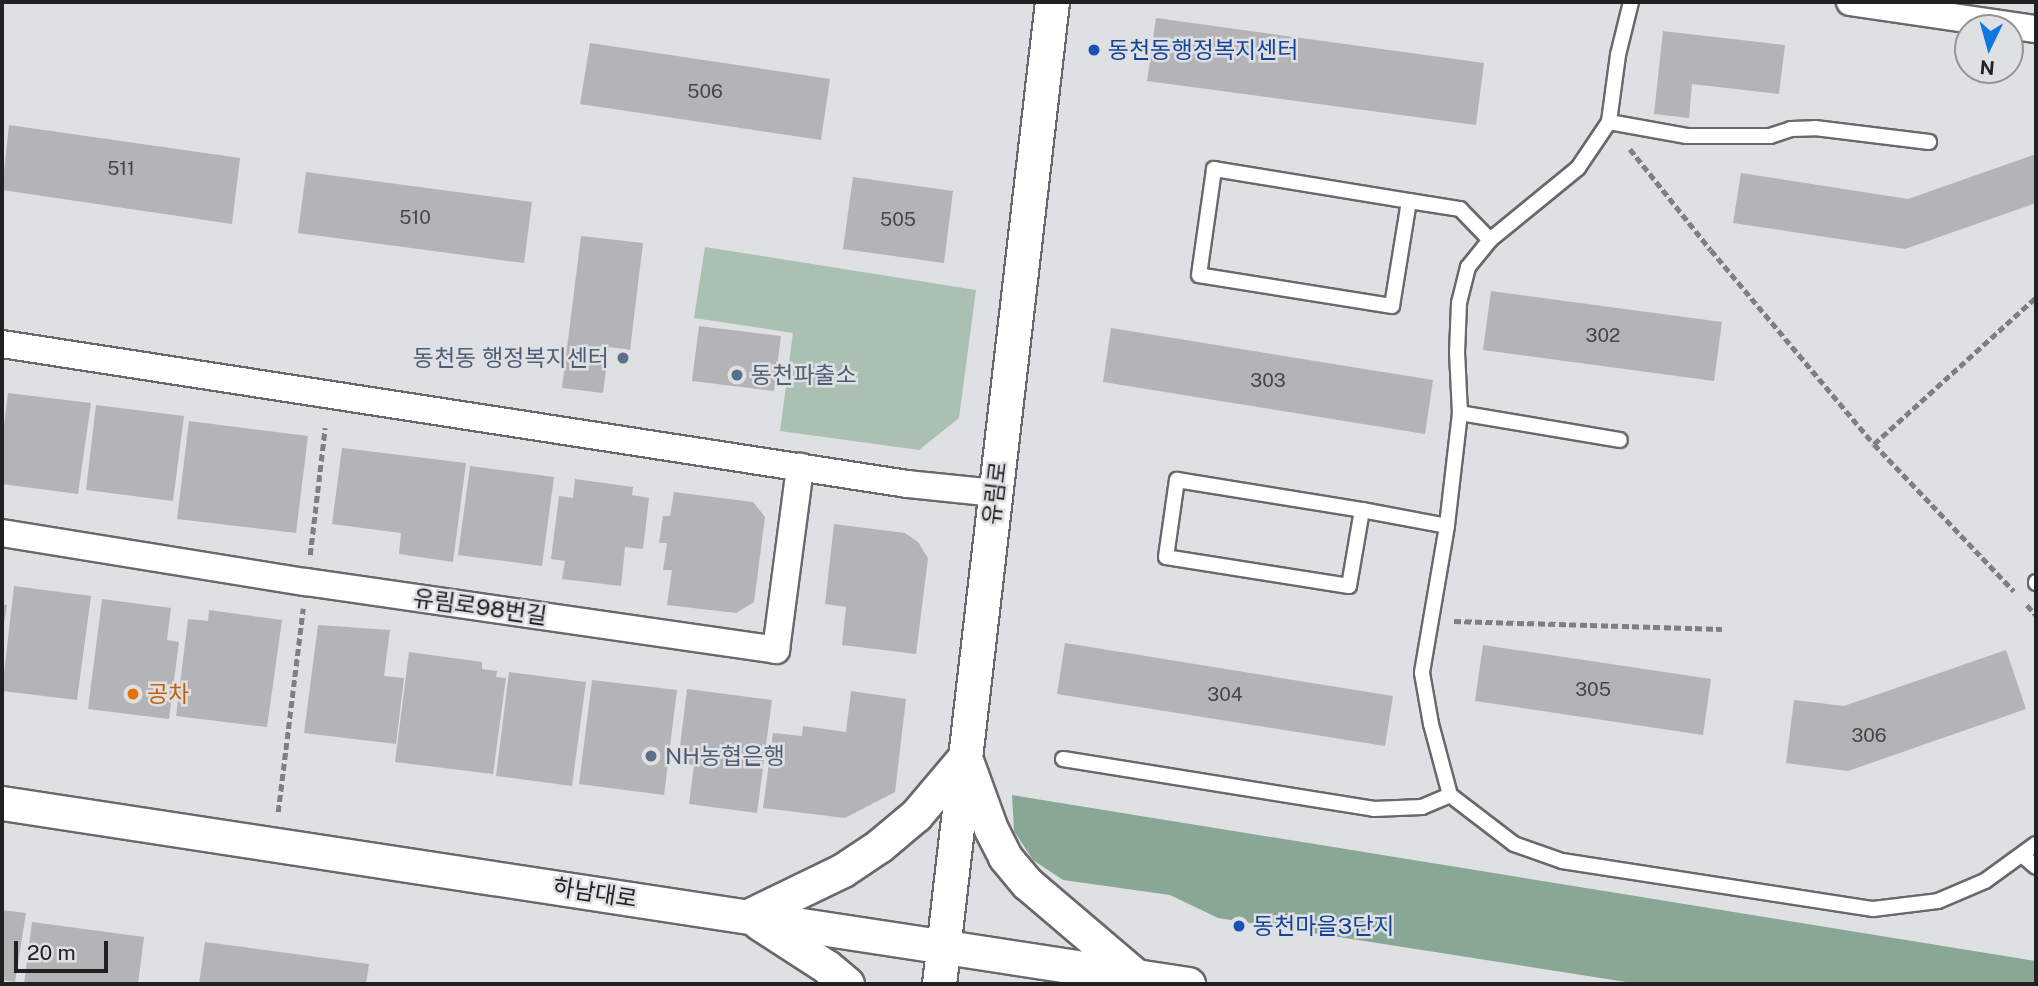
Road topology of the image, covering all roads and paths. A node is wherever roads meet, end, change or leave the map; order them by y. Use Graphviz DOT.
graph roads {
  1 [pos="1052,2"];
  2 [pos="1631,2"];
  3 [pos="1850,2"];
  4 [pos="2036,29"];
  5 [pos="1609,122"];
  6 [pos="1929,142"];
  7 [pos="1409,201"];
  8 [pos="1490,240"];
  9 [pos="2036,297"];
  10 [pos="2,344"];
  11 [pos="1460,413"];
  12 [pos="325,428"];
  13 [pos="1620,440"];
  14 [pos="1874,444"];
  15 [pos="800,467"];
  16 [pos="995,493"];
  17 [pos="1362,510"];
  18 [pos="1447,526"];
  19 [pos="2,533"];
  20 [pos="306,582"];
  21 [pos="2036,615"];
  22 [pos="1428,620"];
  23 [pos="1722,629"];
  24 [pos="965,757"];
  25 [pos="1063,759"];
  26 [pos="1450,795"];
  27 [pos="2,803"];
  28 [pos="2036,844"];
  29 [pos="274,845"];
  30 [pos="2022,855"];
  31 [pos="2036,867"];
  32 [pos="748,916"];
  33 [pos="943,947"];
  34 [pos="1123,980"];
  35 [pos="846,984"];
  36 [pos="939,984"];
  37 [pos="1188,984"];
  1 -- 16 [label="street, 유림로"];
  2 -- 5 [label="lane"];
  3 -- 4 [label="street"];
  5 -- 6 [label="lane"];
  5 -- 8 [label="lane"];
  5 -- 14 [label="path"];
  7 -- 7 [label="lane"];
  7 -- 8 [label="lane"];
  8 -- 11 [label="lane"];
  9 -- 14 [label="path"];
  10 -- 15 [label="street"];
  11 -- 13 [label="lane"];
  11 -- 18 [label="lane"];
  12 -- 20 [label="path"];
  14 -- 21 [label="path"];
  15 -- 16 [label="street"];
  15 -- 20 [label="street, 유림로98번길"];
  16 -- 24 [label="street, 유림로"];
  17 -- 17 [label="lane"];
  17 -- 18 [label="lane"];
  18 -- 22 [label="lane"];
  19 -- 20 [label="street, 유림로98번길"];
  20 -- 29 [label="path"];
  22 -- 23 [label="path"];
  22 -- 26 [label="lane"];
  24 -- 32 [label="street"];
  24 -- 33 [label="street, 유림로"];
  24 -- 34 [label="street"];
  25 -- 26 [label="lane"];
  26 -- 30 [label="lane"];
  27 -- 29 [label="street, 하남대로"];
  28 -- 30 [label="lane"];
  29 -- 32 [label="street, 하남대로"];
  30 -- 31 [label="lane"];
  32 -- 33 [label="street, 하남대로"];
  32 -- 35 [label="street"];
  33 -- 34 [label="street, 하남대로"];
  33 -- 36 [label="street, 유림로"];
  34 -- 37 [label="street, 하남대로"];
}
